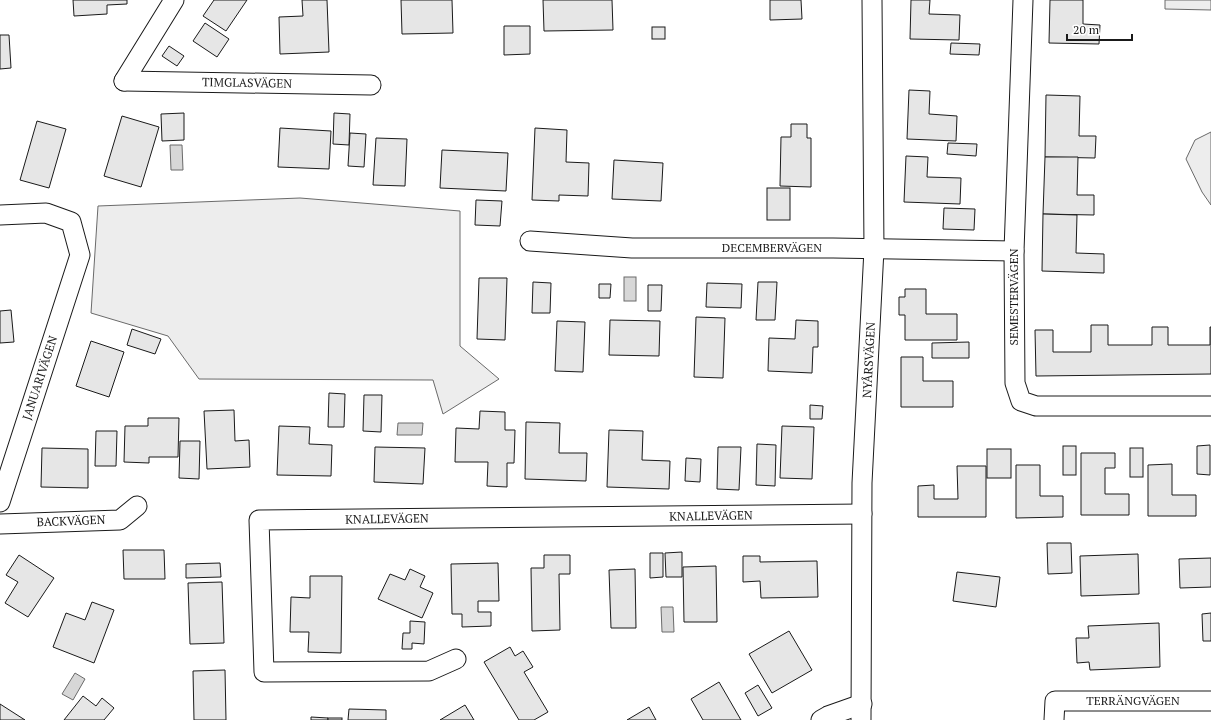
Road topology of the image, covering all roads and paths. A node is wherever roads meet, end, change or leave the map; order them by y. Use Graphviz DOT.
graph roads {
  1 [pos="174,0"];
  2 [pos="872,0"];
  3 [pos="1023,0"];
  4 [pos="371,85"];
  5 [pos="0,215"];
  6 [pos="530,241"];
  7 [pos="874,249"];
  8 [pos="1014,251"];
  9 [pos="1211,406"];
  10 [pos="0,502"];
  11 [pos="137,506"];
  12 [pos="862,514"];
  13 [pos="0,524"];
  14 [pos="456,659"];
  15 [pos="1211,701"];
  16 [pos="861,712"];
  17 [pos="820,720"];
  18 [pos="1054,720"];
  1 -- 4 [label="street, TIMGLASVÄGEN"];
  2 -- 7 [label="street, NYÅRSVÄGEN"];
  3 -- 8 [label="street, SEMESTERVÄGEN"];
  5 -- 10 [label="street, JANUARIVÄGEN"];
  6 -- 7 [label="street, DECEMBERVÄGEN"];
  7 -- 8 [label="street, DECEMBERVÄGEN"];
  7 -- 12 [label="street, NYÅRSVÄGEN"];
  8 -- 9 [label="street, SEMESTERVÄGEN"];
  11 -- 13 [label="street, BACKVÄGEN"];
  12 -- 14 [label="street, KNALLEVÄGEN"];
  12 -- 16 [label="street, NYÅRSVÄGEN"];
  15 -- 18 [label="street, TERRÄNGVÄGEN"];
  16 -- 17 [label="street"];
}
